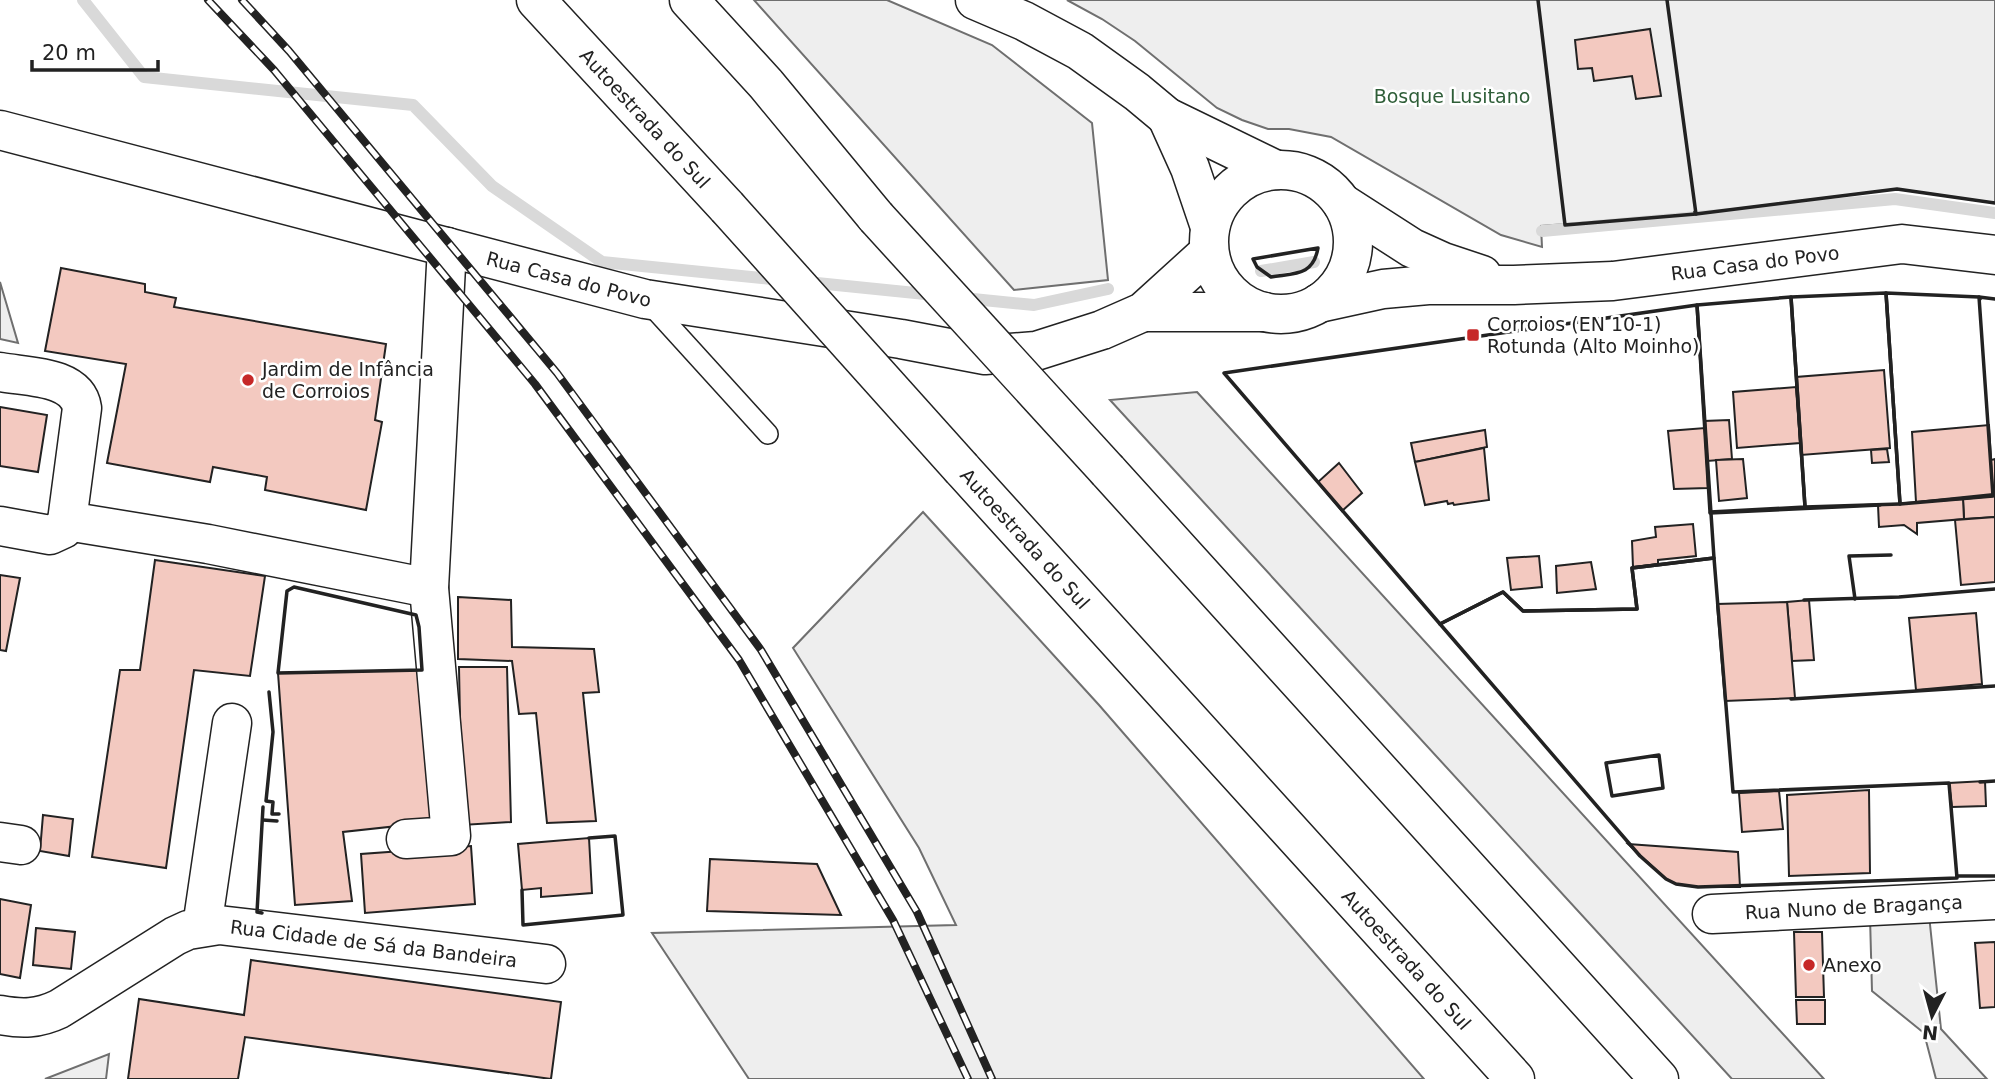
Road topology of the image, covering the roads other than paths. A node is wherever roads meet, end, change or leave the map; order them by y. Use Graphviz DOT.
graph roads {
  1 [pos="536,0"];
  2 [pos="689,0"];
  3 [pos="975,0"];
  4 [pos="1167,117"];
  5 [pos="0,131"];
  6 [pos="1276,170"];
  7 [pos="1342,203"];
  8 [pos="1209,240"];
  9 [pos="447,247"];
  10 [pos="1995,255"];
  11 [pos="1514,285"];
  12 [pos="645,299"];
  13 [pos="1319,303"];
  14 [pos="1143,312"];
  15 [pos="1266,312"];
  16 [pos="0,372"];
  17 [pos="768,434"];
  18 [pos="66,521"];
  19 [pos="0,526"];
  20 [pos="429,588"];
  21 [pos="232,723"];
  22 [pos="406,839"];
  23 [pos="1995,900"];
  24 [pos="1712,914"];
  25 [pos="202,927"];
  26 [pos="546,964"];
  27 [pos="0,1015"];
  28 [pos="1515,1079"];
  29 [pos="1658,1079"];
  1 -- 28 [label="main road, Autoestrada do Sul, bridge"];
  2 -- 29 [label="main road, bridge"];
  3 -- 4 [label="main road"];
  4 -- 6 [label="main road"];
  4 -- 8 [label="main road"];
  5 -- 9 [label="main road, Rua Casa do Povo"];
  6 -- 7 [label="main road"];
  6 -- 8 [label="main road"];
  7 -- 11 [label="main road, Rua Casa do Povo"];
  7 -- 13 [label="main road"];
  8 -- 14 [label="main road, Rua Casa do Povo"];
  8 -- 15 [label="main road"];
  9 -- 12 [label="main road, Rua Casa do Povo"];
  9 -- 20 [label="main road"];
  10 -- 11 [label="main road, Rua Casa do Povo"];
  11 -- 13 [label="main road, Rua Casa do Povo"];
  12 -- 14 [label="main road, Rua Casa do Povo"];
  12 -- 17 [label="lane"];
  13 -- 15 [label="main road"];
  14 -- 15 [label="main road, Rua Casa do Povo"];
  16 -- 18 [label="main road"];
  18 -- 19 [label="main road"];
  18 -- 20 [label="main road"];
  20 -- 22 [label="main road"];
  21 -- 25 [label="main road, Rua Cidade de Sá da Bandeira"];
  23 -- 24 [label="main road, Rua Nuno de Bragança"];
  25 -- 26 [label="main road, Rua Cidade de Sá da Bandeira"];
  25 -- 27 [label="main road, Rua Cidade de Sá da Bandeira"];
}
